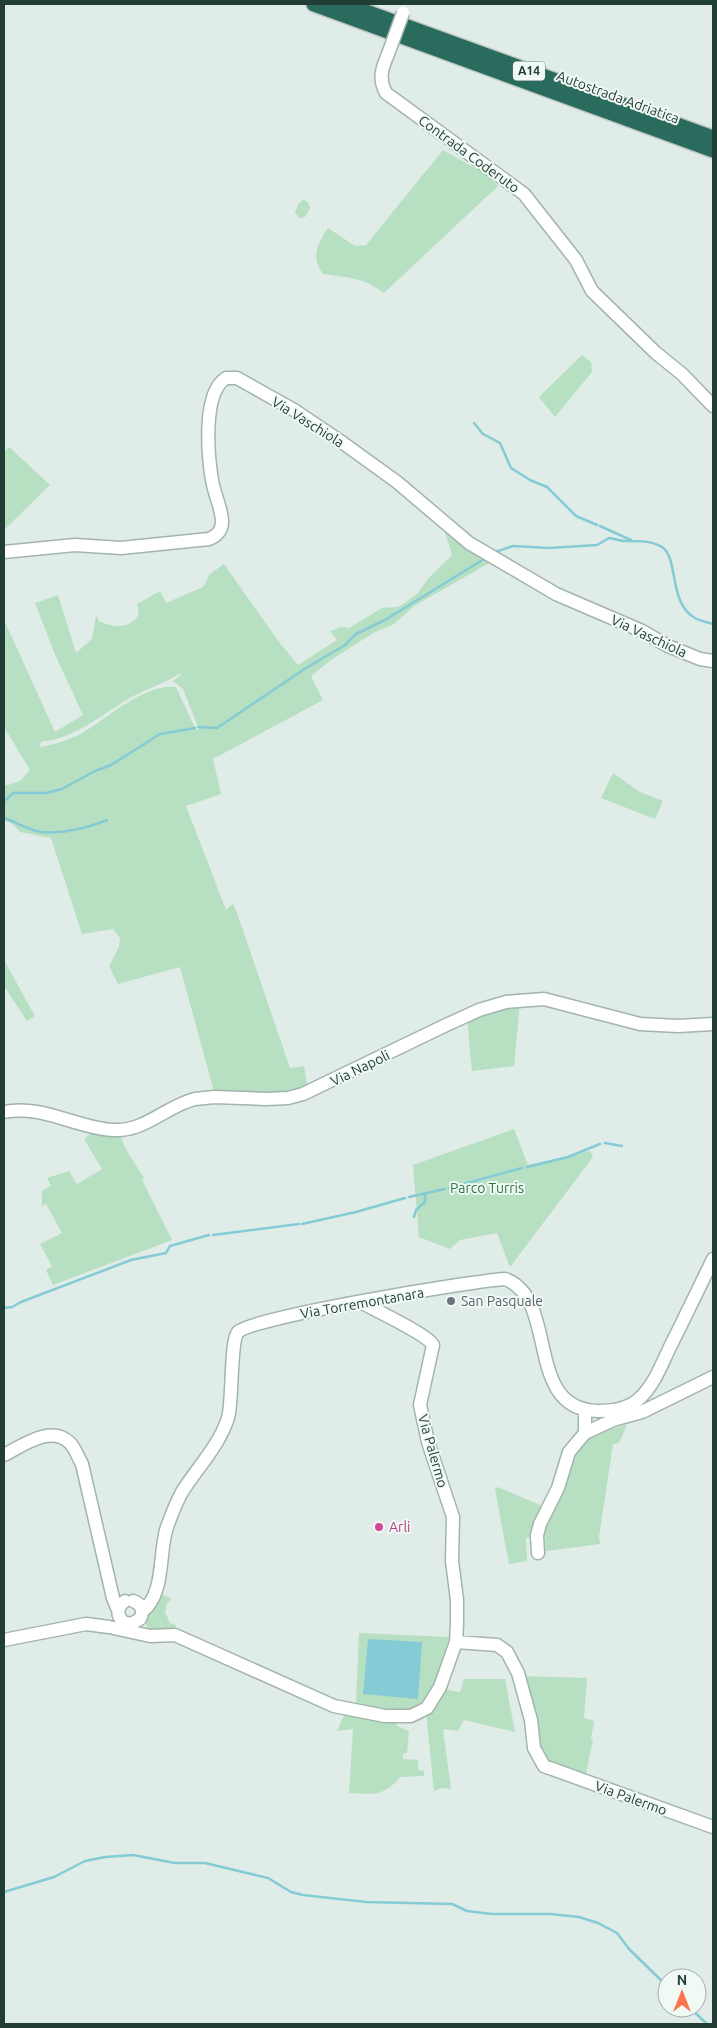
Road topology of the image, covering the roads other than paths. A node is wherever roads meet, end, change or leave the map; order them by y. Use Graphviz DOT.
graph roads {
  1 [pos="314,4"];
  2 [pos="344,4"];
  3 [pos="403,8"];
  4 [pos="713,138"];
  5 [pos="713,150"];
  6 [pos="713,406"];
  7 [pos="4,552"];
  8 [pos="713,661"];
  9 [pos="713,1024"];
  10 [pos="4,1112"];
  11 [pos="713,1259"];
  12 [pos="361,1302"];
  13 [pos="713,1377"];
  14 [pos="584,1410"];
  15 [pos="612,1415"];
  16 [pos="585,1433"];
  17 [pos="4,1454"];
  18 [pos="538,1553"];
  19 [pos="156,1589"];
  20 [pos="124,1607"];
  21 [pos="142,1614"];
  22 [pos="109,1626"];
  23 [pos="150,1636"];
  24 [pos="4,1640"];
  25 [pos="456,1642"];
  26 [pos="713,1827"];
  1 -- 5 [label="highway, Autostrada Adriatica / A14"];
  2 -- 4 [label="highway, Autostrada Adriatica / A14"];
  3 -- 6 [label="street, Contrada Coderuto, bridge"];
  7 -- 8 [label="street, Via Vaschiola"];
  9 -- 10 [label="street, Via Napoli"];
  11 -- 15 [label="street"];
  12 -- 14 [label="street, Via Torremontanara"];
  12 -- 19 [label="street, Via Torremontanara"];
  12 -- 25 [label="street, Via Palermo"];
  13 -- 15 [label="street"];
  14 -- 15 [label="street"];
  14 -- 16 [label="street"];
  15 -- 16 [label="street"];
  16 -- 18 [label="street"];
  17 -- 20 [label="street"];
  19 -- 20 [label="street"];
  19 -- 21 [label="street"];
  20 -- 21 [label="street"];
  20 -- 21 [label="street"];
  20 -- 22 [label="street"];
  21 -- 23 [label="street"];
  22 -- 23 [label="street, Via Palermo"];
  22 -- 24 [label="street, Via Palermo"];
  23 -- 25 [label="street, Via Palermo"];
  25 -- 26 [label="street, Via Palermo"];
}
